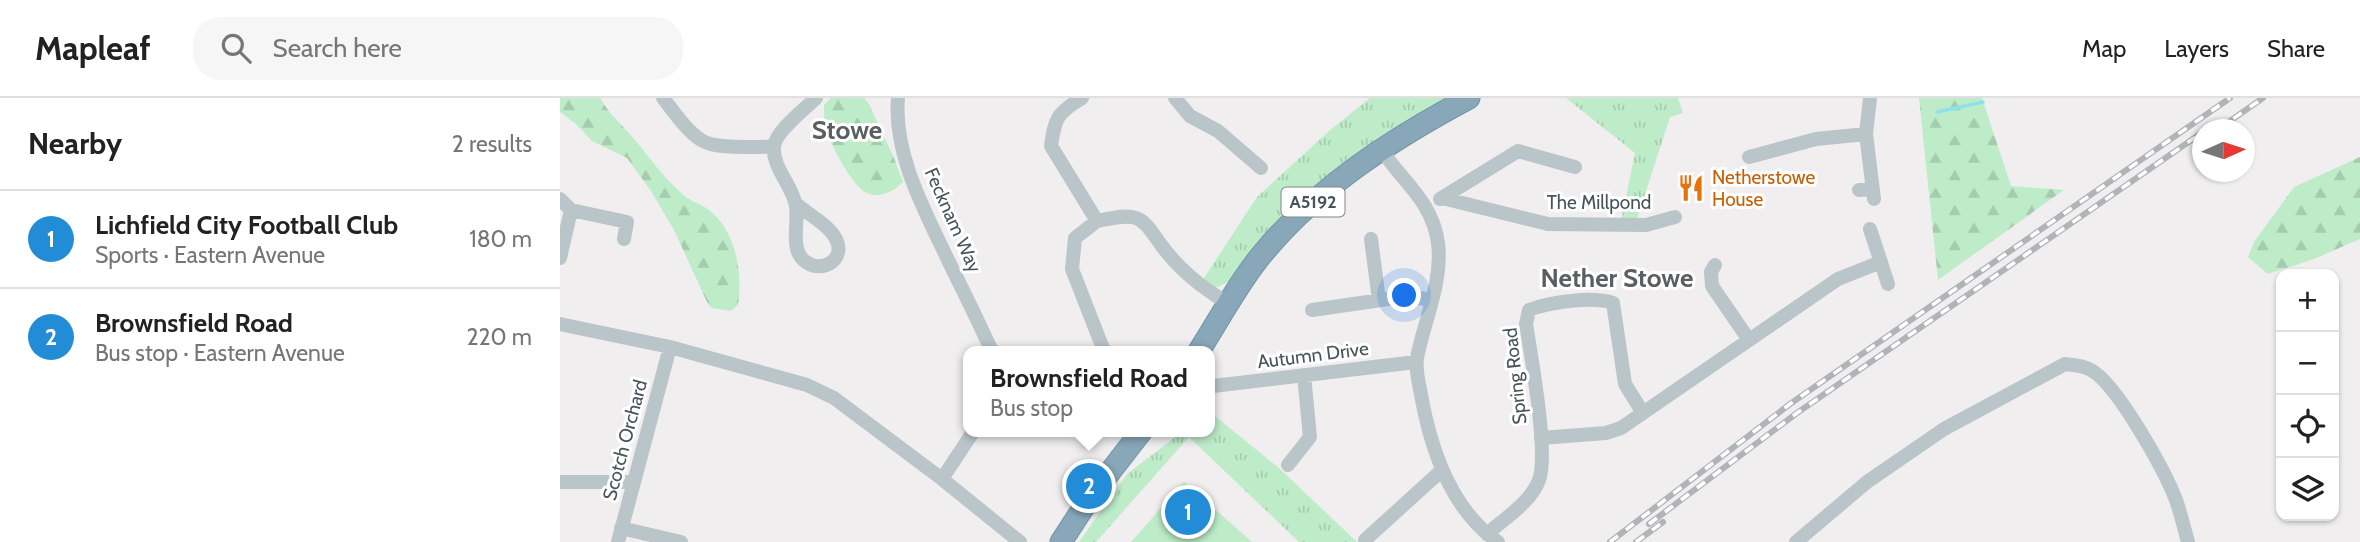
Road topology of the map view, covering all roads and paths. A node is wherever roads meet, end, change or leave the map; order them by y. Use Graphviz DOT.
graph roads {
  1 [pos="663,98"];
  2 [pos="816,98"];
  3 [pos="898,98"];
  4 [pos="1082,98"];
  5 [pos="1175,98"];
  6 [pos="1469,98"];
  7 [pos="1870,98"];
  8 [pos="1866,134"];
  9 [pos="774,147"];
  10 [pos="1381,149"];
  11 [pos="1749,157"];
  12 [pos="1575,167"];
  13 [pos="1261,168"];
  14 [pos="1869,193"];
  15 [pos="1442,198"];
  16 [pos="560,199"];
  17 [pos="796,204"];
  18 [pos="1426,207"];
  19 [pos="571,210"];
  20 [pos="1675,217"];
  21 [pos="1097,220"];
  22 [pos="1870,229"];
  23 [pos="624,239"];
  24 [pos="1371,239"];
  25 [pos="560,258"];
  26 [pos="1881,262"];
  27 [pos="1715,265"];
  28 [pos="1888,284"];
  29 [pos="1379,300"];
  30 [pos="1431,300"];
  31 [pos="1229,304"];
  32 [pos="1312,310"];
  33 [pos="560,324"];
  34 [pos="1749,340"];
  35 [pos="990,346"];
  36 [pos="1102,346"];
  37 [pos="1202,346"];
  38 [pos="670,347"];
  39 [pos="1416,362"];
  40 [pos="1304,375"];
  41 [pos="1215,386"];
  42 [pos="1643,413"];
  43 [pos="970,437"];
  44 [pos="1137,437"];
  45 [pos="1541,438"];
  46 [pos="1288,465"];
  47 [pos="1441,471"];
  48 [pos="942,479"];
  49 [pos="560,482"];
  50 [pos="634,482"];
  51 [pos="619,535"];
  52 [pos="1492,538"];
  53 [pos="1365,540"];
  54 [pos="679,542"];
  55 [pos="1020,542"];
  56 [pos="1061,542"];
  57 [pos="1796,542"];
  58 [pos="2188,542"];
  1 -- 9 [label="street"];
  2 -- 9 [label="street"];
  3 -- 35 [label="street, Fecknam Way"];
  4 -- 21 [label="street"];
  5 -- 13 [label="street"];
  6 -- 10 [label="highway, A5192"];
  7 -- 8 [label="street"];
  8 -- 11 [label="street"];
  8 -- 14 [label="street"];
  9 -- 17 [label="street"];
  10 -- 18 [label="street"];
  10 -- 31 [label="highway, A5192"];
  12 -- 15 [label="street"];
  15 -- 18 [label="street"];
  15 -- 20 [label="street, The Millpond"];
  16 -- 19 [label="street"];
  18 -- 30 [label="street"];
  19 -- 23 [label="street"];
  19 -- 25 [label="street"];
  21 -- 31 [label="street"];
  21 -- 36 [label="street"];
  22 -- 26 [label="street"];
  24 -- 29 [label="street"];
  26 -- 28 [label="street"];
  26 -- 34 [label="street"];
  27 -- 34 [label="street"];
  29 -- 30 [label="street"];
  29 -- 32 [label="street"];
  30 -- 39 [label="street"];
  31 -- 37 [label="highway, A5192"];
  33 -- 38 [label="street"];
  34 -- 42 [label="street"];
  38 -- 48 [label="street"];
  38 -- 50 [label="street, Scotch Orchard"];
  39 -- 40 [label="street, Autumn Drive"];
  39 -- 47 [label="street"];
  40 -- 41 [label="street, Autumn Drive"];
  40 -- 46 [label="street"];
  42 -- 45 [label="street"];
  42 -- 45 [label="street, Spring Road"];
  43 -- 48 [label="street"];
  44 -- 56 [label="highway"];
  45 -- 52 [label="street, Spring Road"];
  47 -- 52 [label="street"];
  47 -- 53 [label="street"];
  48 -- 55 [label="street"];
  49 -- 50 [label="street"];
  50 -- 51 [label="street, Scotch Orchard"];
  51 -- 54 [label="street"];
  57 -- 58 [label="street"];
}
